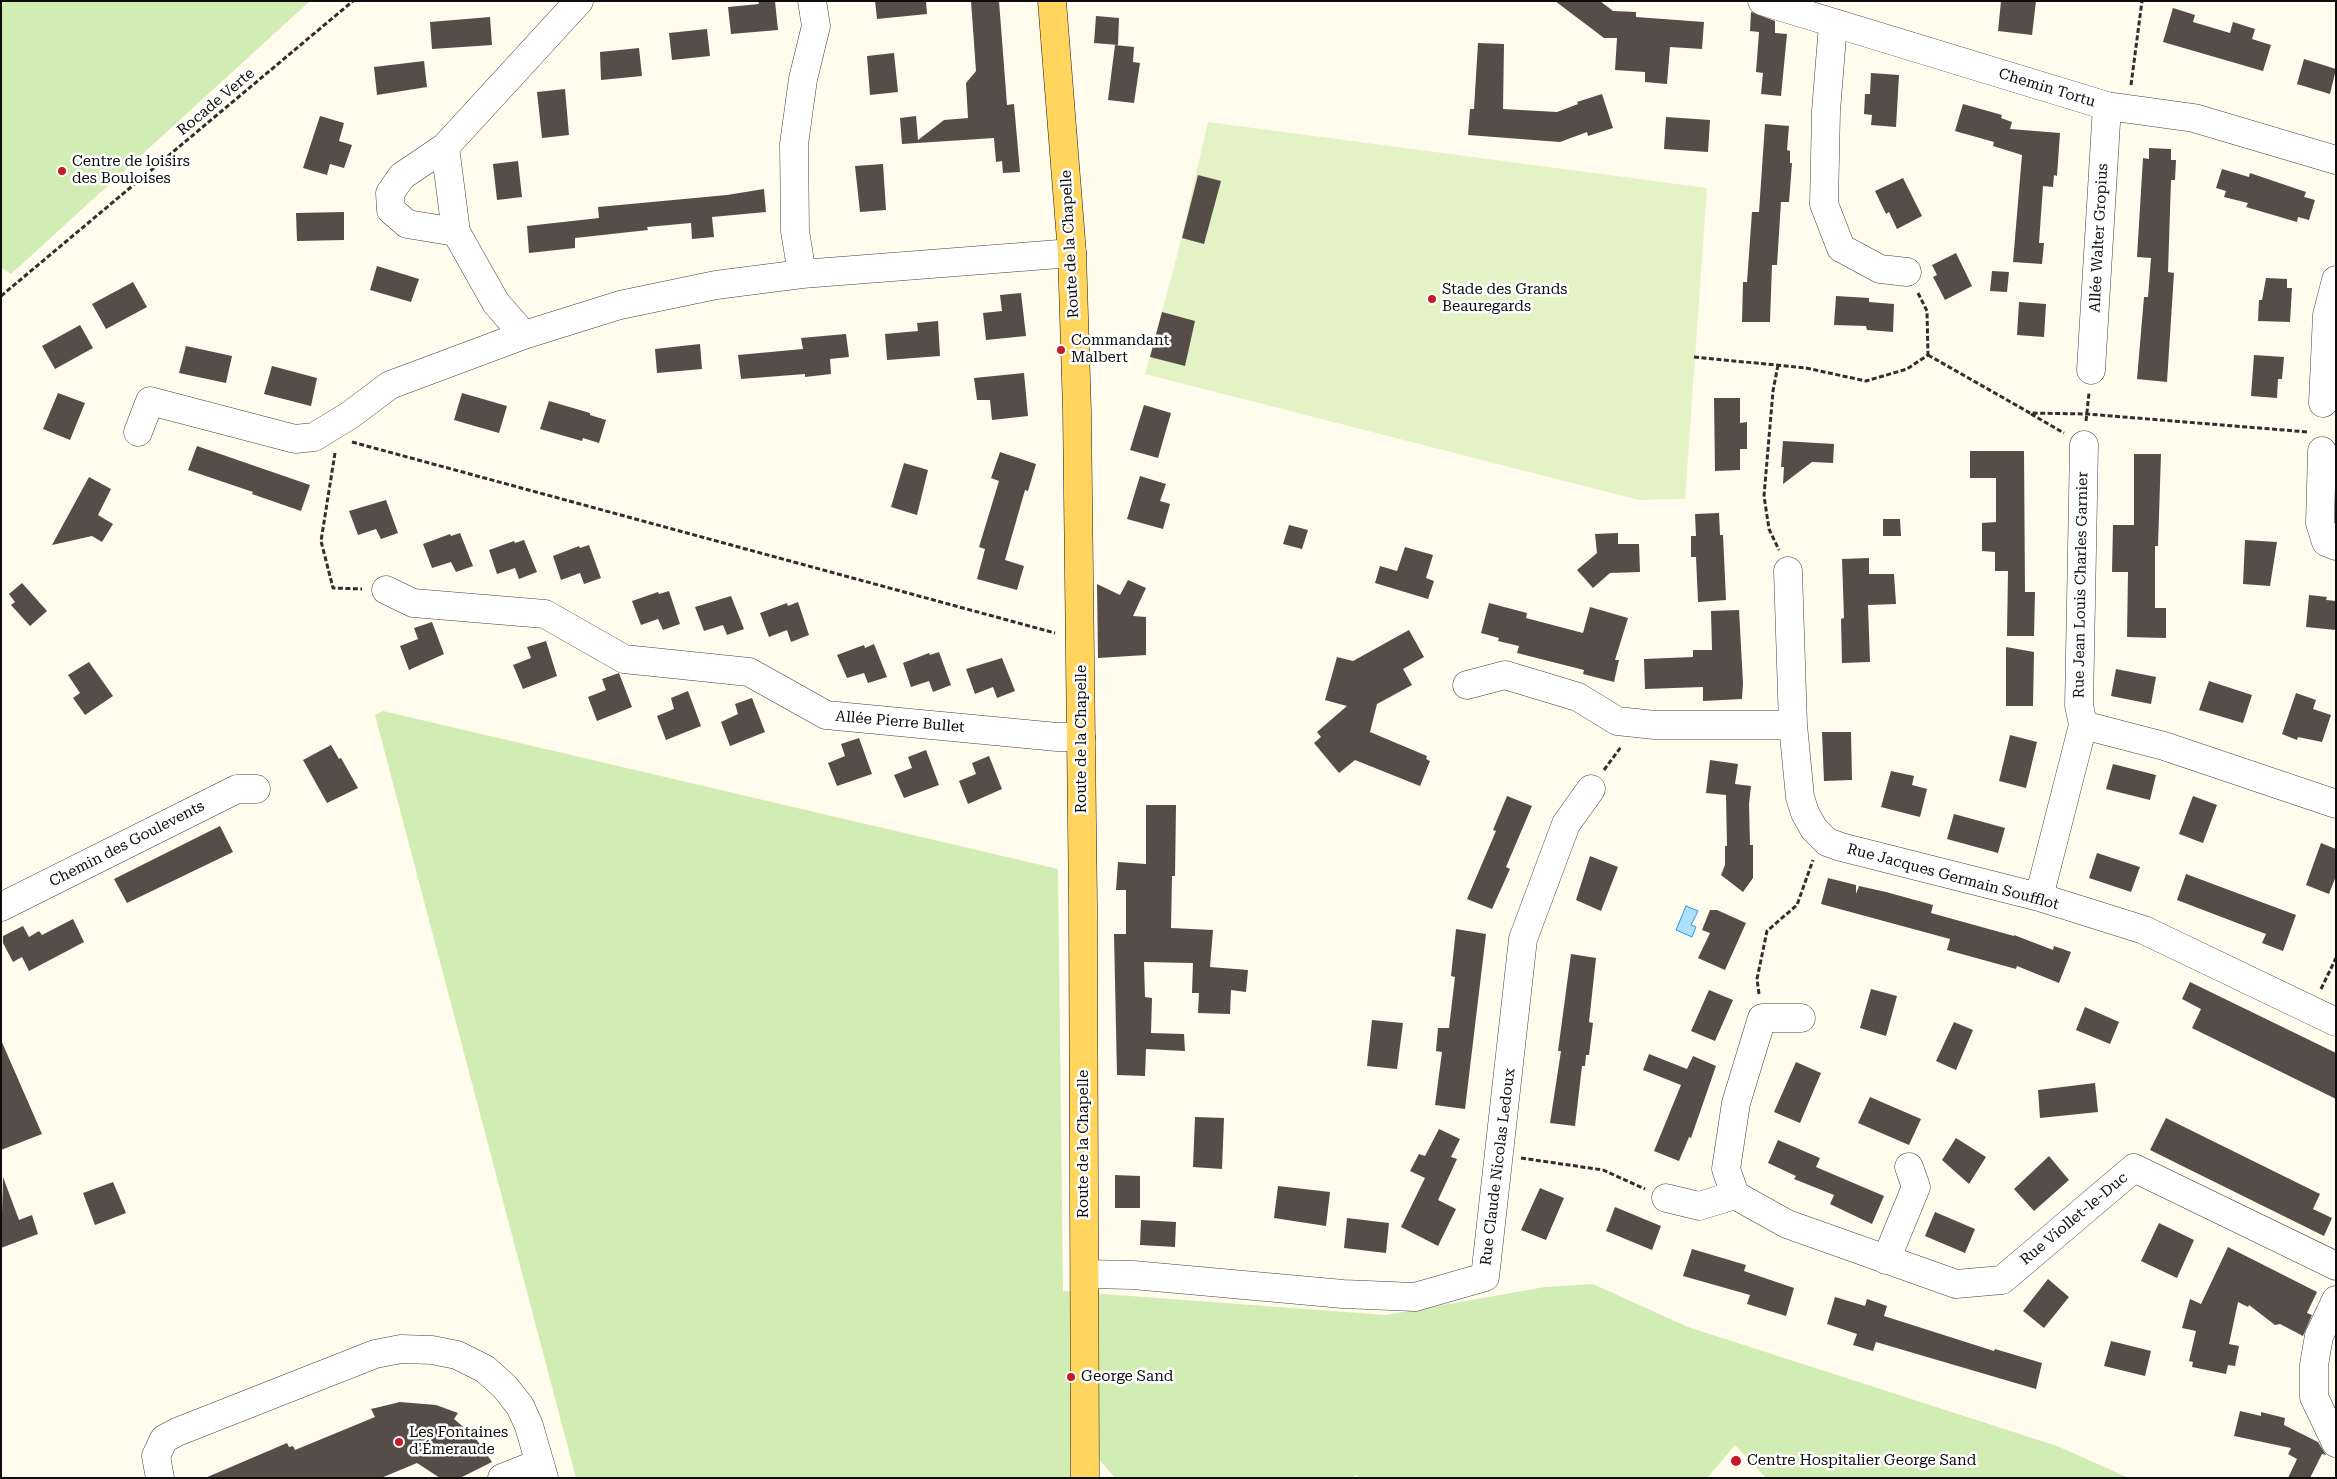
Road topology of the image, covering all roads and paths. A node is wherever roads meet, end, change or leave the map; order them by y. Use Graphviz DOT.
graph roads {
  1 [pos="353,1"];
  2 [pos="579,1"];
  3 [pos="812,1"];
  4 [pos="1052,1"];
  5 [pos="1762,1"];
  6 [pos="2142,1"];
  7 [pos="1833,24"];
  8 [pos="2117,108"];
  9 [pos="445,148"];
  10 [pos="2336,160"];
  11 [pos="456,232"];
  12 [pos="1072,254"];
  13 [pos="1907,272"];
  14 [pos="802,274"];
  15 [pos="2336,280"];
  16 [pos="1,296"];
  17 [pos="524,335"];
  18 [pos="1928,355"];
  19 [pos="1694,358"];
  20 [pos="1778,365"];
  21 [pos="2092,370"];
  22 [pos="2323,403"];
  23 [pos="2030,414"];
  24 [pos="2087,414"];
  25 [pos="138,432"];
  26 [pos="334,432"];
  27 [pos="2318,442"];
  28 [pos="2084,445"];
  29 [pos="2336,546"];
  30 [pos="1788,571"];
  31 [pos="386,590"];
  32 [pos="1081,636"];
  33 [pos="1467,685"];
  34 [pos="1637,723"];
  35 [pos="1793,725"];
  36 [pos="2083,726"];
  37 [pos="1081,737"];
  38 [pos="256,789"];
  39 [pos="1591,789"];
  40 [pos="2336,804"];
  41 [pos="1821,836"];
  42 [pos="2039,897"];
  43 [pos="1,907"];
  44 [pos="2336,958"];
  45 [pos="2311,1010"];
  46 [pos="1762,1018"];
  47 [pos="1801,1018"];
  48 [pos="2336,1022"];
  49 [pos="1500,1154"];
  50 [pos="1909,1167"];
  51 [pos="1736,1195"];
  52 [pos="1666,1198"];
  53 [pos="1886,1260"];
  54 [pos="2336,1266"];
  55 [pos="1085,1274"];
  56 [pos="2336,1300"];
  57 [pos="2336,1443"];
  58 [pos="542,1470"];
  59 [pos="160,1478"];
  60 [pos="502,1478"];
  61 [pos="1085,1478"];
  1 -- 16 [label="path, Rocade Verte"];
  2 -- 9 [label="street"];
  3 -- 14 [label="street"];
  4 -- 12 [label="main road, Route de la Chapelle"];
  5 -- 7 [label="street, Chemin Tortu"];
  6 -- 8 [label="path"];
  7 -- 8 [label="street, Chemin Tortu"];
  7 -- 13 [label="street"];
  8 -- 10 [label="street, Chemin Tortu"];
  8 -- 21 [label="street, Allée Walter Gropius"];
  9 -- 11 [label="street"];
  9 -- 11 [label="street"];
  11 -- 17 [label="street"];
  12 -- 14 [label="street"];
  12 -- 32 [label="main road, Route de la Chapelle"];
  13 -- 18 [label="path"];
  14 -- 17 [label="street"];
  15 -- 22 [label="street"];
  17 -- 26 [label="street"];
  18 -- 20 [label="path"];
  18 -- 23 [label="path"];
  19 -- 20 [label="path"];
  20 -- 30 [label="path"];
  21 -- 24 [label="path"];
  23 -- 24 [label="path"];
  23 -- 28 [label="path"];
  24 -- 27 [label="path"];
  24 -- 28 [label="path"];
  25 -- 26 [label="street"];
  26 -- 31 [label="path"];
  26 -- 32 [label="path"];
  27 -- 29 [label="street"];
  28 -- 36 [label="street, Rue Jean Louis Charles Garnier"];
  30 -- 35 [label="street, Rue Jacques Germain Soufflot"];
  31 -- 37 [label="street, Allée Pierre Bullet"];
  32 -- 37 [label="main road, Route de la Chapelle"];
  33 -- 34 [label="street"];
  34 -- 35 [label="street"];
  34 -- 39 [label="path"];
  35 -- 41 [label="street, Rue Jacques Germain Soufflot"];
  36 -- 40 [label="street"];
  36 -- 42 [label="street, Rue Jean Louis Charles Garnier"];
  37 -- 55 [label="main road, Route de la Chapelle"];
  38 -- 43 [label="street, Chemin des Goulevents"];
  39 -- 49 [label="street, Rue Claude Nicolas Ledoux"];
  41 -- 42 [label="street, Rue Jacques Germain Soufflot"];
  41 -- 46 [label="path"];
  42 -- 45 [label="street, Rue Jacques Germain Soufflot"];
  44 -- 45 [label="path"];
  45 -- 48 [label="street, Rue Jacques Germain Soufflot"];
  46 -- 47 [label="street"];
  46 -- 51 [label="street"];
  49 -- 52 [label="path"];
  49 -- 55 [label="street, Rue Claude Nicolas Ledoux"];
  50 -- 53 [label="street"];
  51 -- 52 [label="street"];
  51 -- 53 [label="street, Rue Viollet-le-Duc"];
  53 -- 54 [label="street, Rue Viollet-le-Duc"];
  55 -- 61 [label="main road, Route de la Chapelle"];
  56 -- 57 [label="street"];
  58 -- 59 [label="street"];
  58 -- 60 [label="street"];
}
